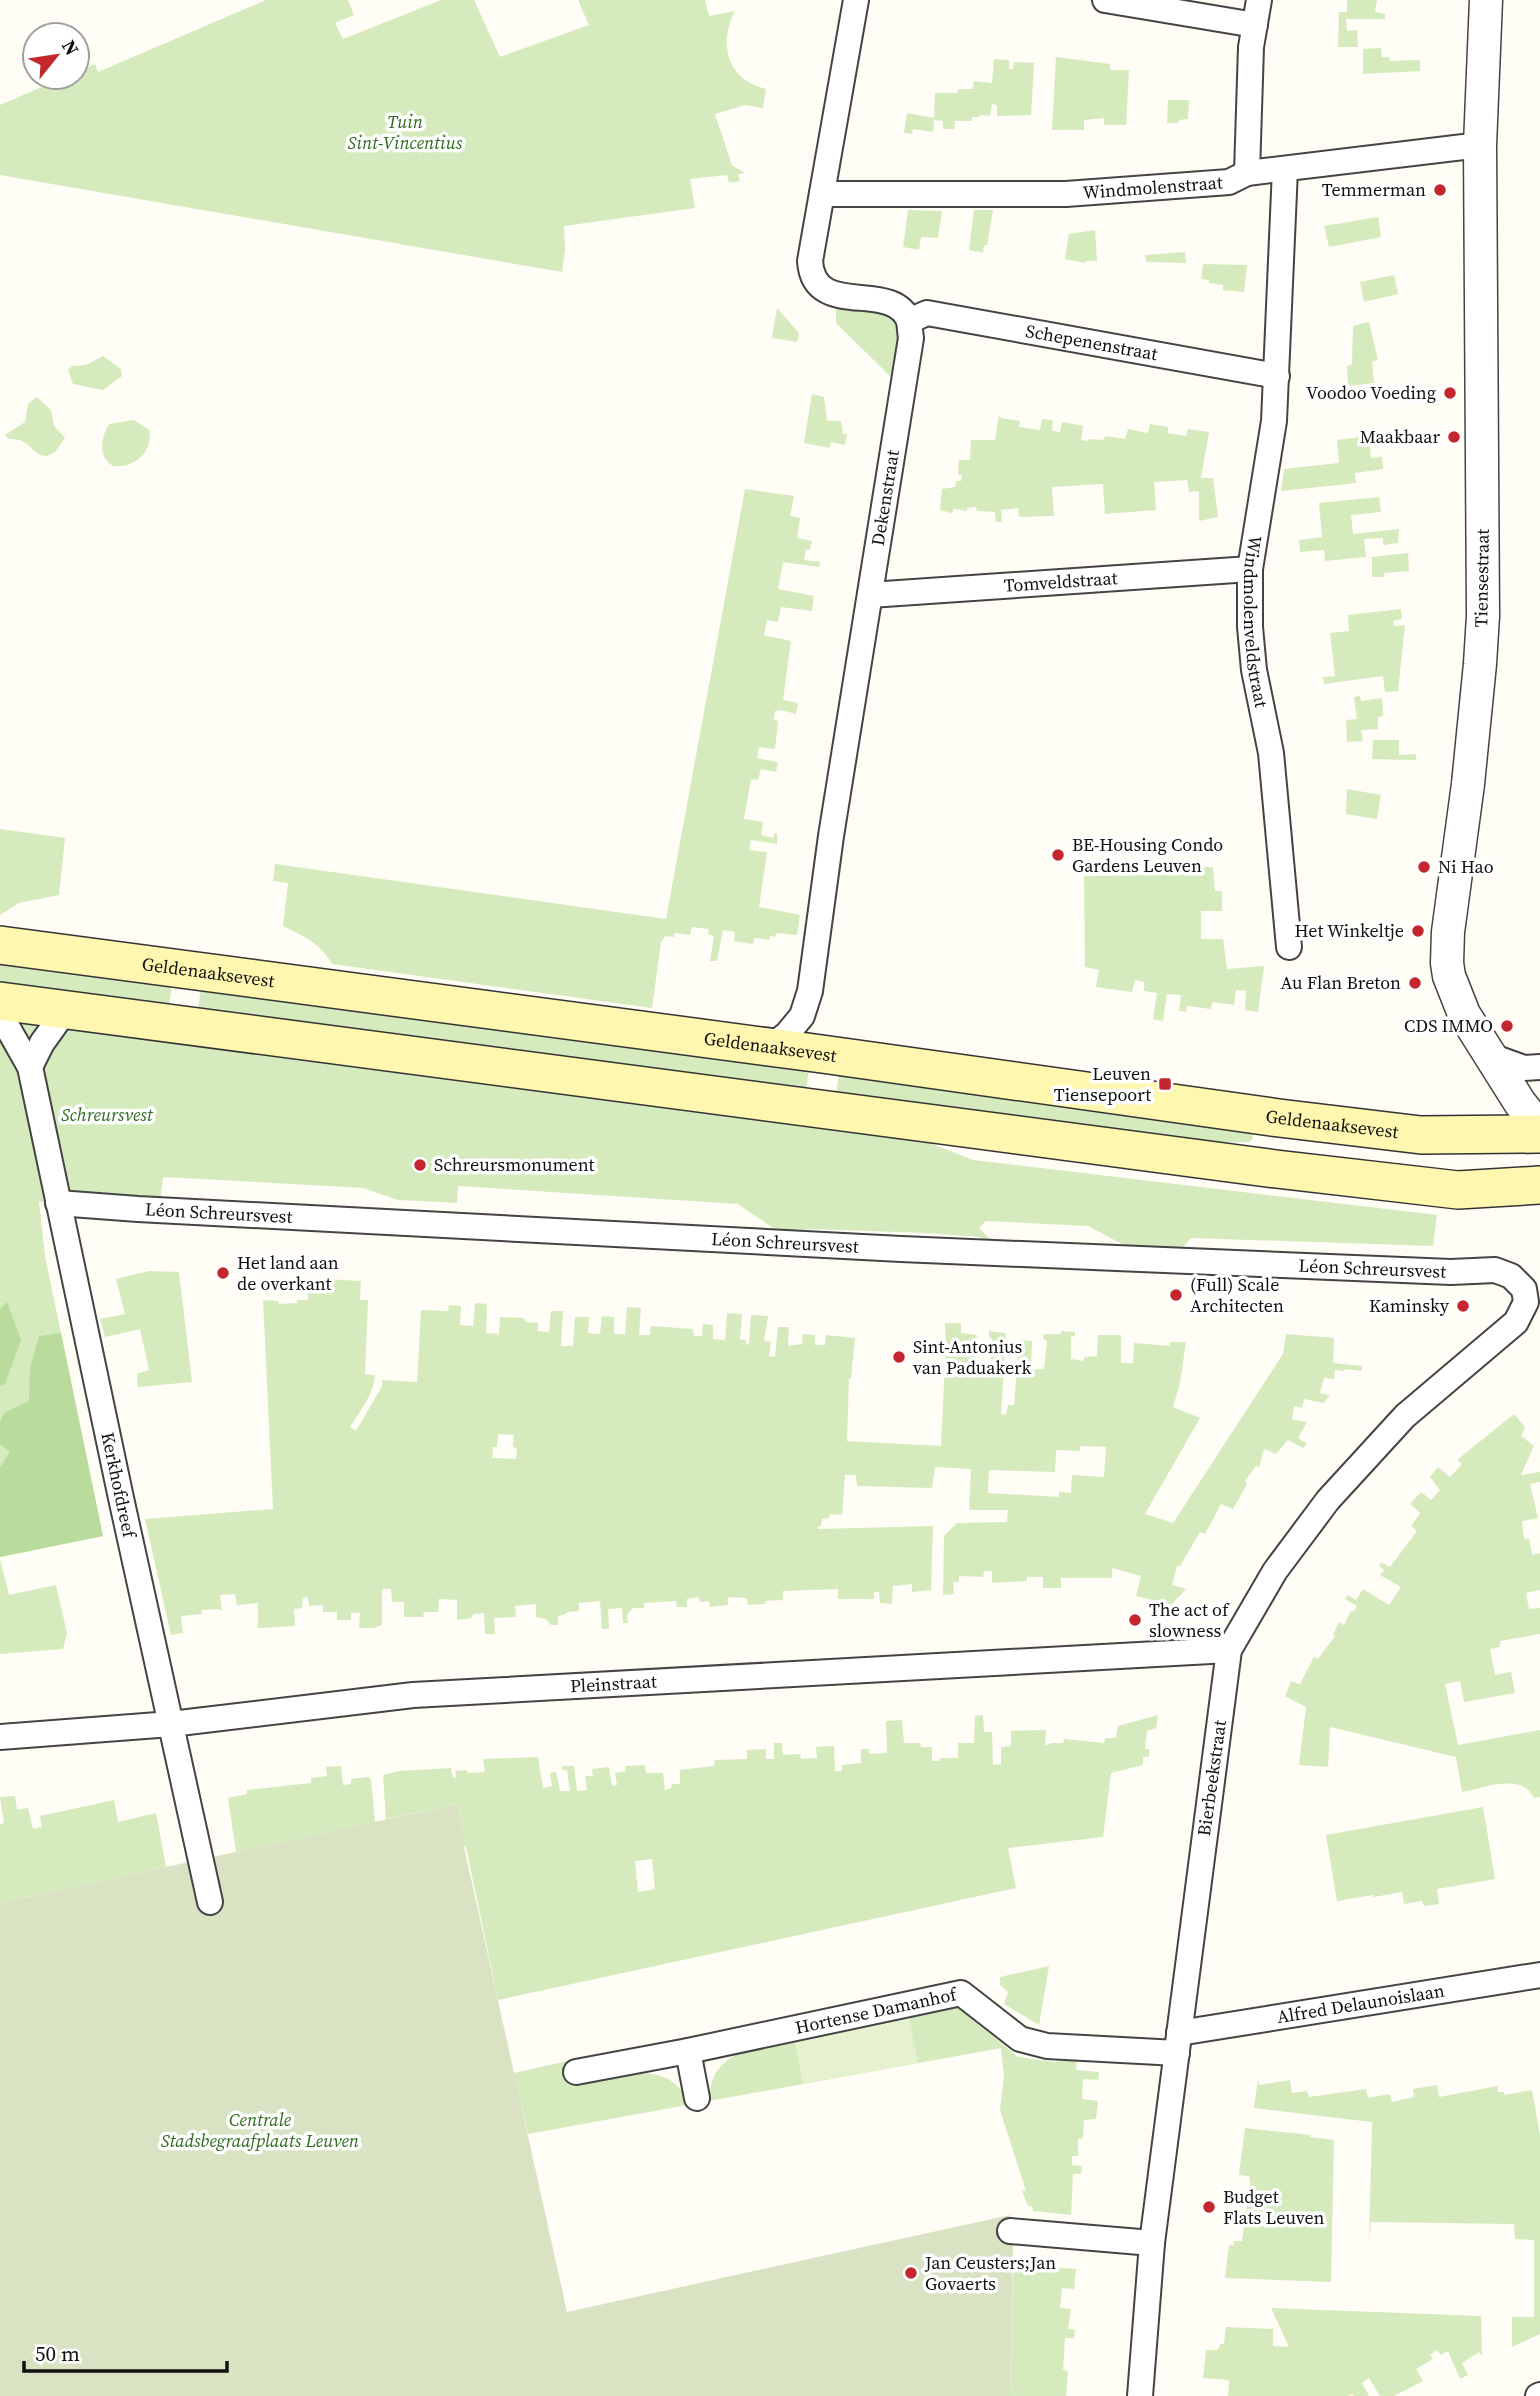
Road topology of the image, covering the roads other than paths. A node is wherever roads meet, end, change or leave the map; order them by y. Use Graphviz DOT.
graph roads {
  1 [pos="856,0"];
  2 [pos="1105,0"];
  3 [pos="1259,0"];
  4 [pos="1486,0"];
  5 [pos="1255,24"];
  6 [pos="1480,145"];
  7 [pos="1285,169"];
  8 [pos="1247,173"];
  9 [pos="822,194"];
  10 [pos="909,321"];
  11 [pos="1277,376"];
  12 [pos="1250,569"];
  13 [pos="870,595"];
  14 [pos="0,945"];
  15 [pos="1289,947"];
  16 [pos="0,1000"];
  17 [pos="66,1008"];
  18 [pos="0,1014"];
  19 [pos="770,1047"];
  20 [pos="1488,1055"];
  21 [pos="30,1067"];
  22 [pos="1540,1067"];
  23 [pos="1279,1118"];
  24 [pos="1540,1128"];
  25 [pos="1540,1134"];
  26 [pos="1276,1169"];
  27 [pos="1536,1185"];
  28 [pos="58,1203"];
  29 [pos="1511,1276"];
  30 [pos="1229,1650"];
  31 [pos="171,1724"];
  32 [pos="0,1737"];
  33 [pos="209,1902"];
  34 [pos="1540,1975"];
  35 [pos="1178,2043"];
  36 [pos="688,2051"];
  37 [pos="576,2072"];
  38 [pos="697,2098"];
  39 [pos="1010,2231"];
  40 [pos="1152,2243"];
  41 [pos="1140,2396"];
  1 -- 9 [label="street"];
  2 -- 5 [label="street"];
  3 -- 5 [label="street"];
  4 -- 6 [label="street, Tiensestraat"];
  5 -- 8 [label="street"];
  6 -- 7 [label="street, Windmolenstraat"];
  6 -- 20 [label="street, Tiensestraat"];
  7 -- 8 [label="street, Windmolenstraat"];
  7 -- 11 [label="street, Windmolenveldstraat"];
  8 -- 9 [label="street, Windmolenstraat"];
  9 -- 10 [label="street"];
  10 -- 11 [label="street, Schepenenstraat"];
  10 -- 13 [label="street, Dekenstraat"];
  11 -- 12 [label="street, Windmolenveldstraat"];
  12 -- 13 [label="street, Tomveldstraat"];
  12 -- 15 [label="street, Windmolenveldstraat"];
  13 -- 19 [label="street, Dekenstraat"];
  14 -- 19 [label="main road, Geldenaaksevest"];
  16 -- 17 [label="main road"];
  17 -- 21 [label="street"];
  17 -- 26 [label="main road"];
  18 -- 21 [label="street, Kerkhofdreef"];
  19 -- 23 [label="main road, Geldenaaksevest"];
  20 -- 22 [label="street"];
  20 -- 24 [label="street, Tiensestraat"];
  21 -- 28 [label="street, Kerkhofdreef"];
  23 -- 25 [label="main road, Geldenaaksevest"];
  23 -- 26 [label="main road"];
  26 -- 27 [label="main road"];
  28 -- 29 [label="street, Léon Schreursvest"];
  28 -- 31 [label="street, Kerkhofdreef"];
  29 -- 30 [label="street, Bierbeekstraat"];
  30 -- 31 [label="street, Pleinstraat"];
  30 -- 35 [label="street, Bierbeekstraat"];
  31 -- 32 [label="street, Pleinstraat"];
  31 -- 33 [label="street, Kerkhofdreef"];
  34 -- 35 [label="street, Alfred Delaunoislaan"];
  35 -- 36 [label="street, Hortense Damanhof"];
  35 -- 40 [label="street, Bierbeekstraat"];
  36 -- 37 [label="street, Hortense Damanhof"];
  36 -- 38 [label="street"];
  39 -- 40 [label="street"];
  40 -- 41 [label="street, Bierbeekstraat"];
}
